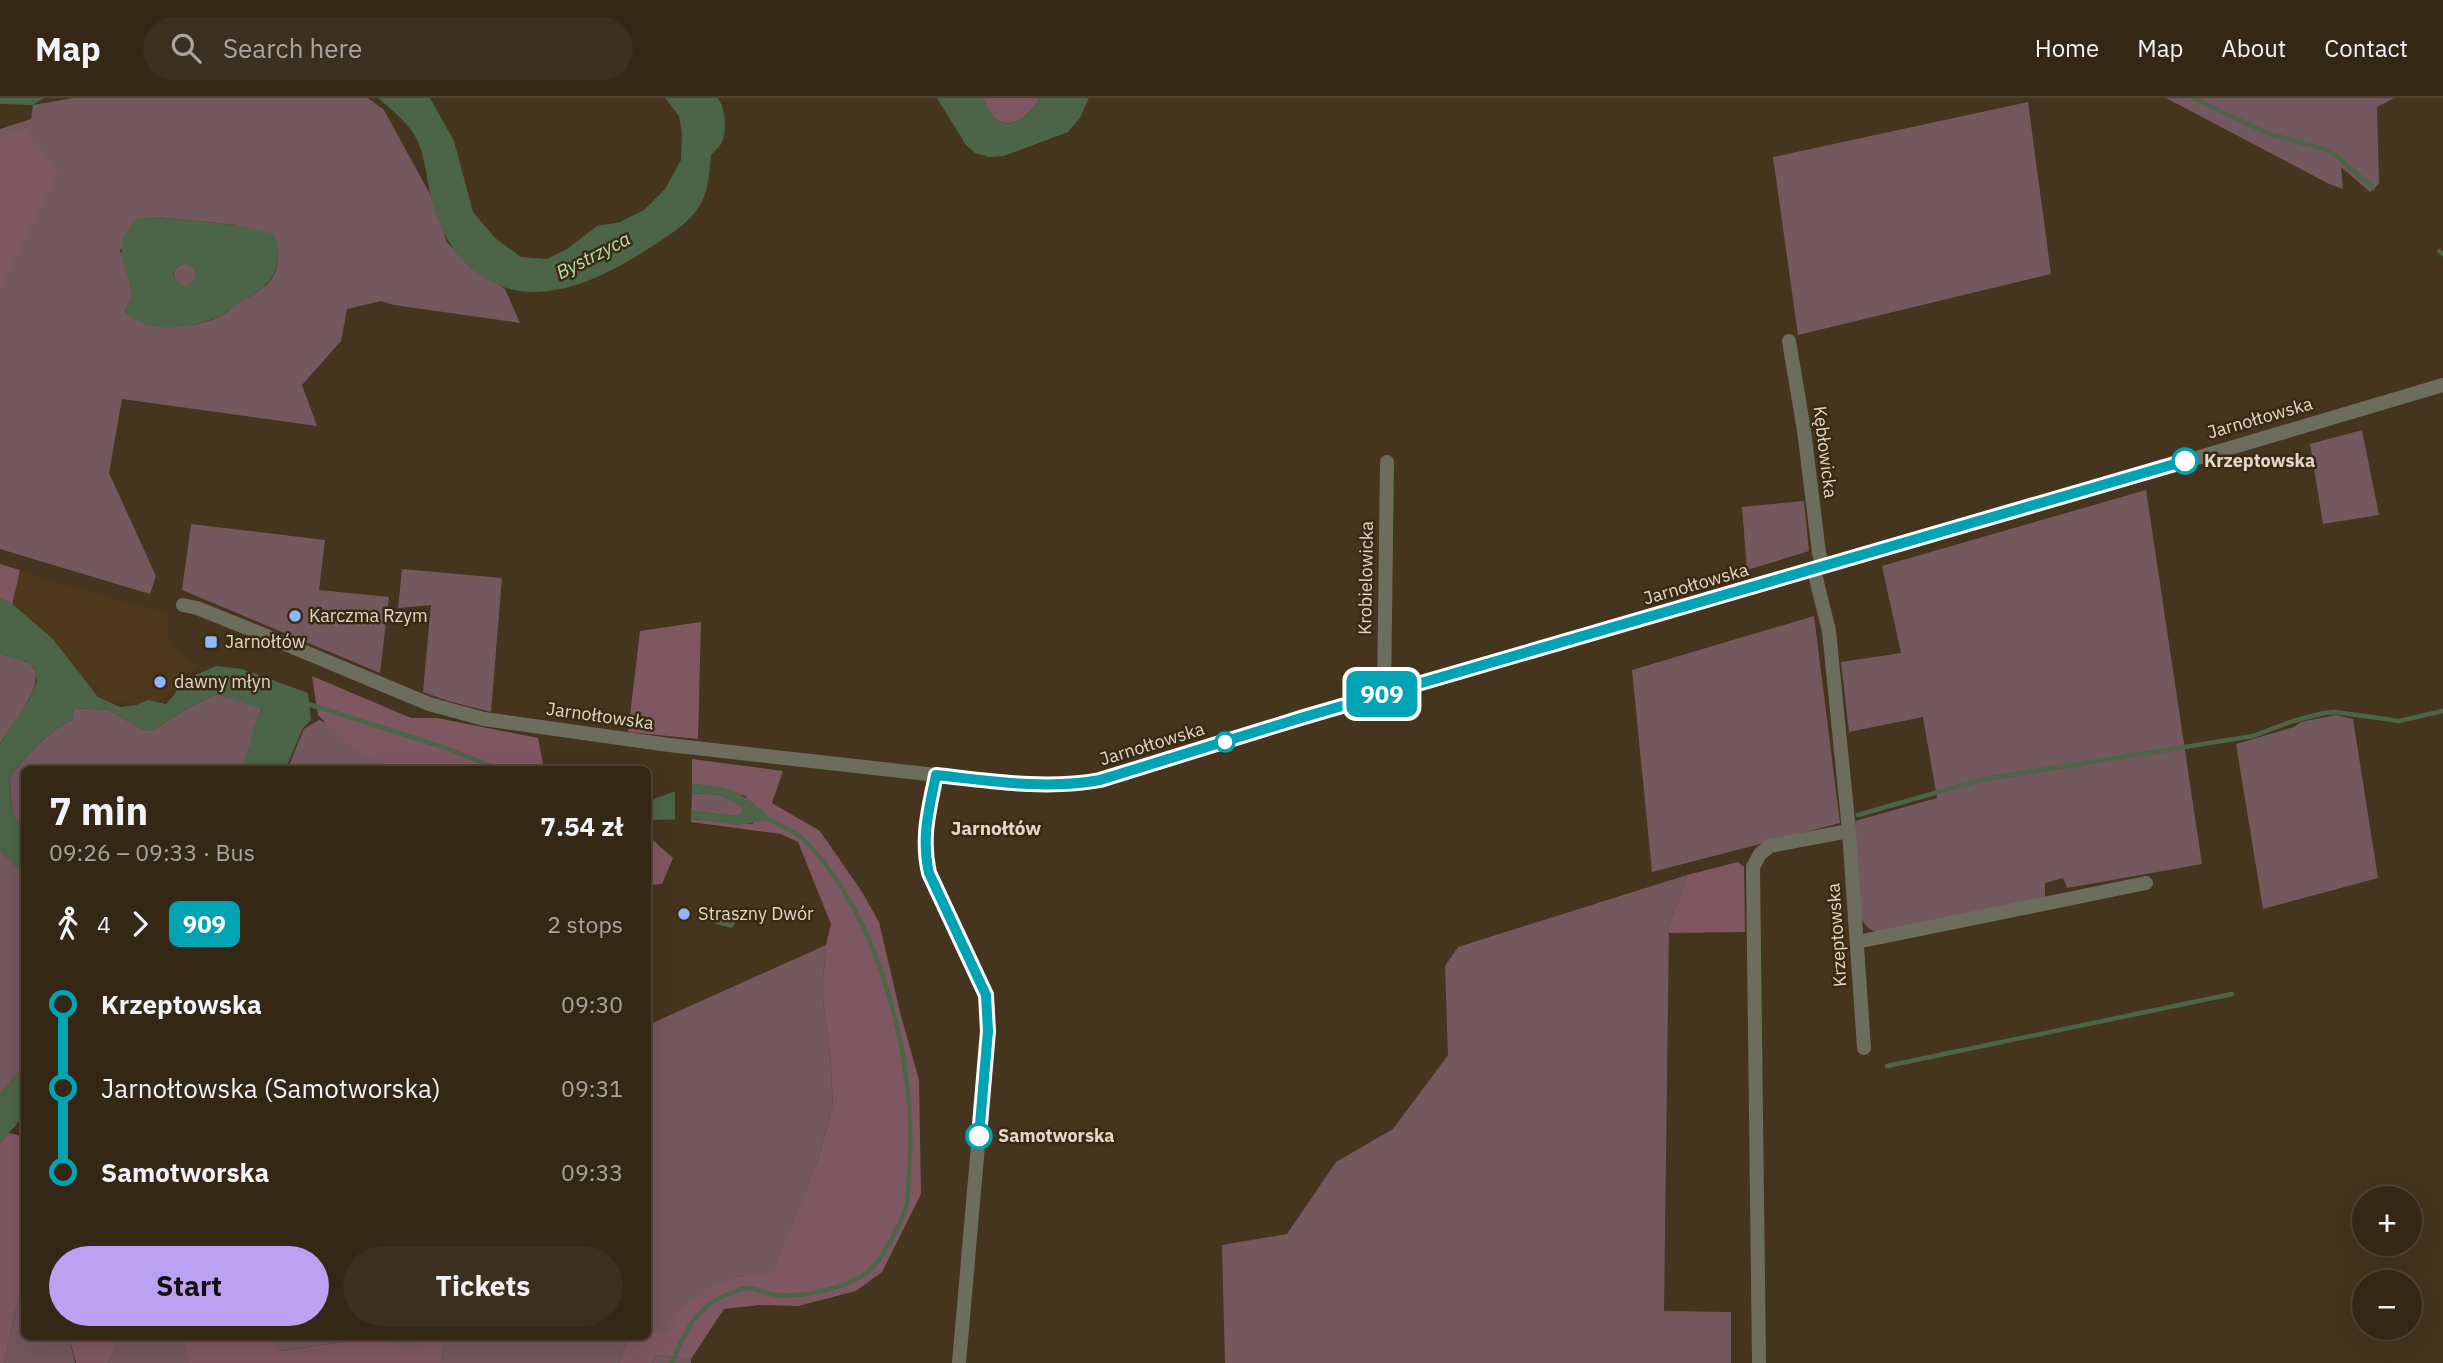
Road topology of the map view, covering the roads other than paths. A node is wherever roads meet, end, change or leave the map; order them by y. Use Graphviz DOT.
graph roads {
  1 [pos="1789,341"];
  2 [pos="2443,384"];
  3 [pos="1387,462"];
  4 [pos="1818,568"];
  5 [pos="183,605"];
  6 [pos="1384,694"];
  7 [pos="936,775"];
  8 [pos="1849,831"];
  9 [pos="2146,883"];
  10 [pos="1857,942"];
  11 [pos="1864,1048"];
  12 [pos="959,1363"];
  13 [pos="1759,1363"];
  1 -- 4 [label="street, Kębłowicka"];
  2 -- 4 [label="street, Jarnołtowska"];
  3 -- 6 [label="street, Krobielowicka"];
  4 -- 6 [label="street, Jarnołtowska"];
  4 -- 8 [label="street, Krzeptowska"];
  5 -- 7 [label="street, Jarnołtowska"];
  6 -- 7 [label="street, Jarnołtowska"];
  7 -- 12 [label="street"];
  8 -- 10 [label="street, Krzeptowska"];
  8 -- 13 [label="street"];
  9 -- 10 [label="street"];
  10 -- 11 [label="street, Krzeptowska"];
}
